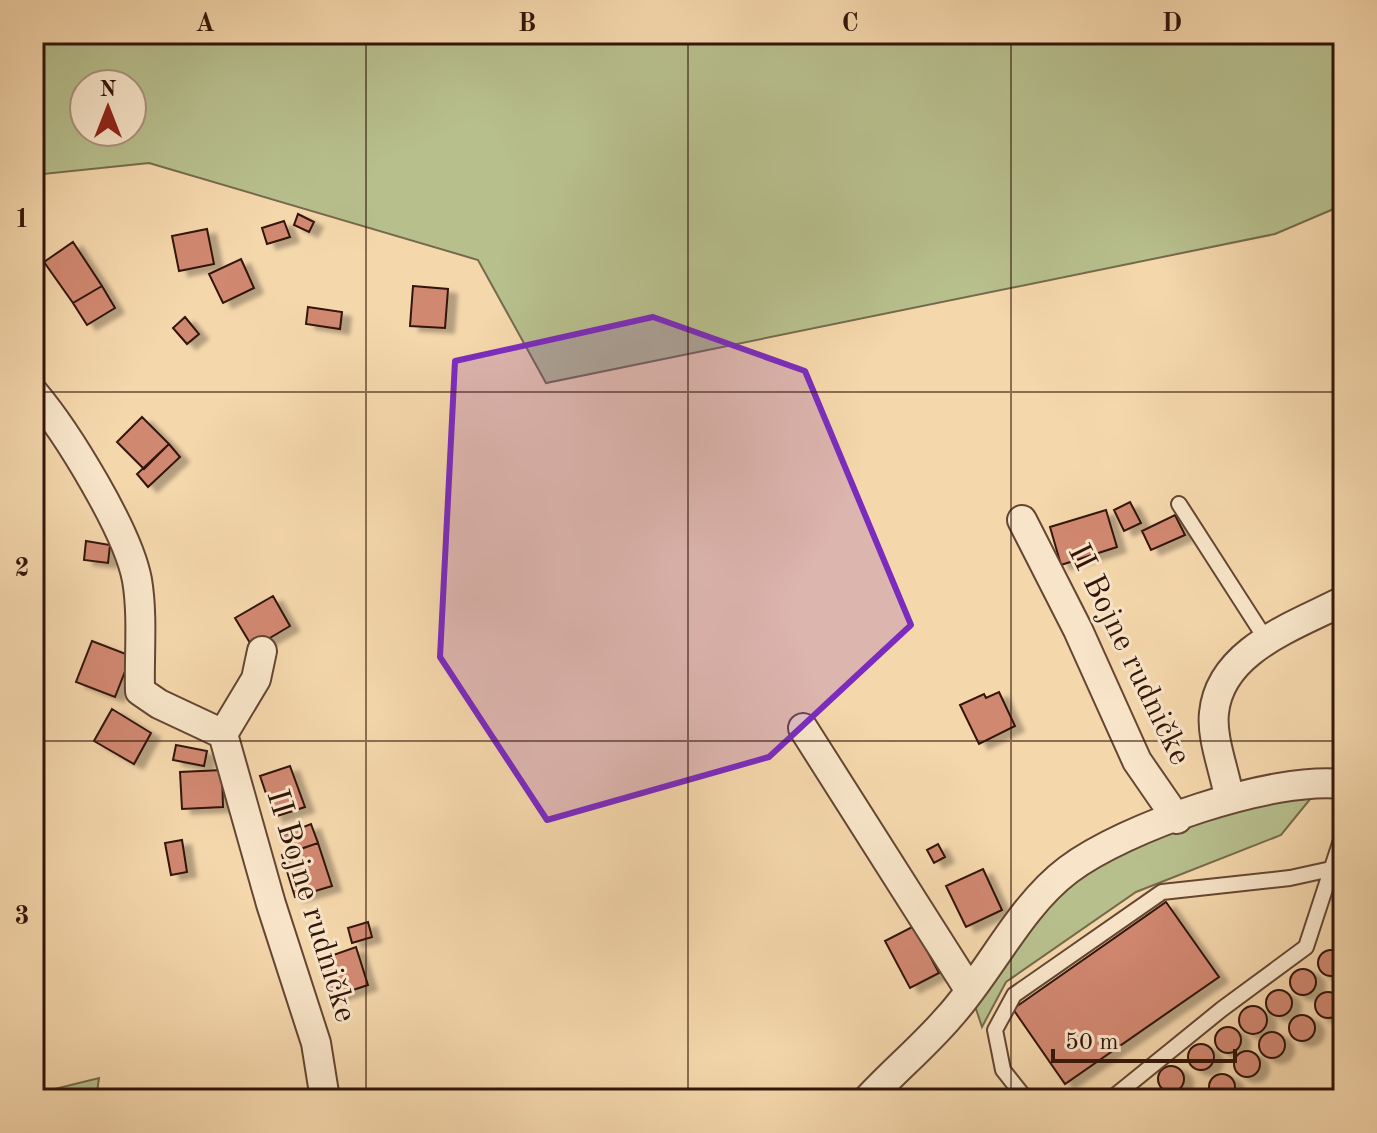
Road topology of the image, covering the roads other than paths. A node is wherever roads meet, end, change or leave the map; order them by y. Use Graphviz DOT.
graph roads {
  1 [pos="34,393"];
  2 [pos="1179,504"];
  3 [pos="1022,520"];
  4 [pos="1343,601"];
  5 [pos="1267,641"];
  6 [pos="262,651"];
  7 [pos="803,728"];
  8 [pos="223,734"];
  9 [pos="1343,784"];
  10 [pos="1229,797"];
  11 [pos="1177,819"];
  12 [pos="1343,834"];
  13 [pos="1331,869"];
  14 [pos="970,991"];
  15 [pos="325,1099"];
  16 [pos="868,1099"];
  17 [pos="1026,1099"];
  18 [pos="1111,1099"];
  1 -- 8 [label="street"];
  2 -- 5 [label="lane"];
  3 -- 11 [label="street, II Bojne rudničke"];
  4 -- 5 [label="street"];
  5 -- 10 [label="street"];
  6 -- 8 [label="street"];
  7 -- 14 [label="street"];
  8 -- 15 [label="street, II Bojne rudničke"];
  9 -- 10 [label="street"];
  10 -- 11 [label="street"];
  11 -- 14 [label="street"];
  12 -- 13 [label="lane"];
  13 -- 17 [label="lane"];
  13 -- 18 [label="lane"];
  14 -- 16 [label="street"];
}
